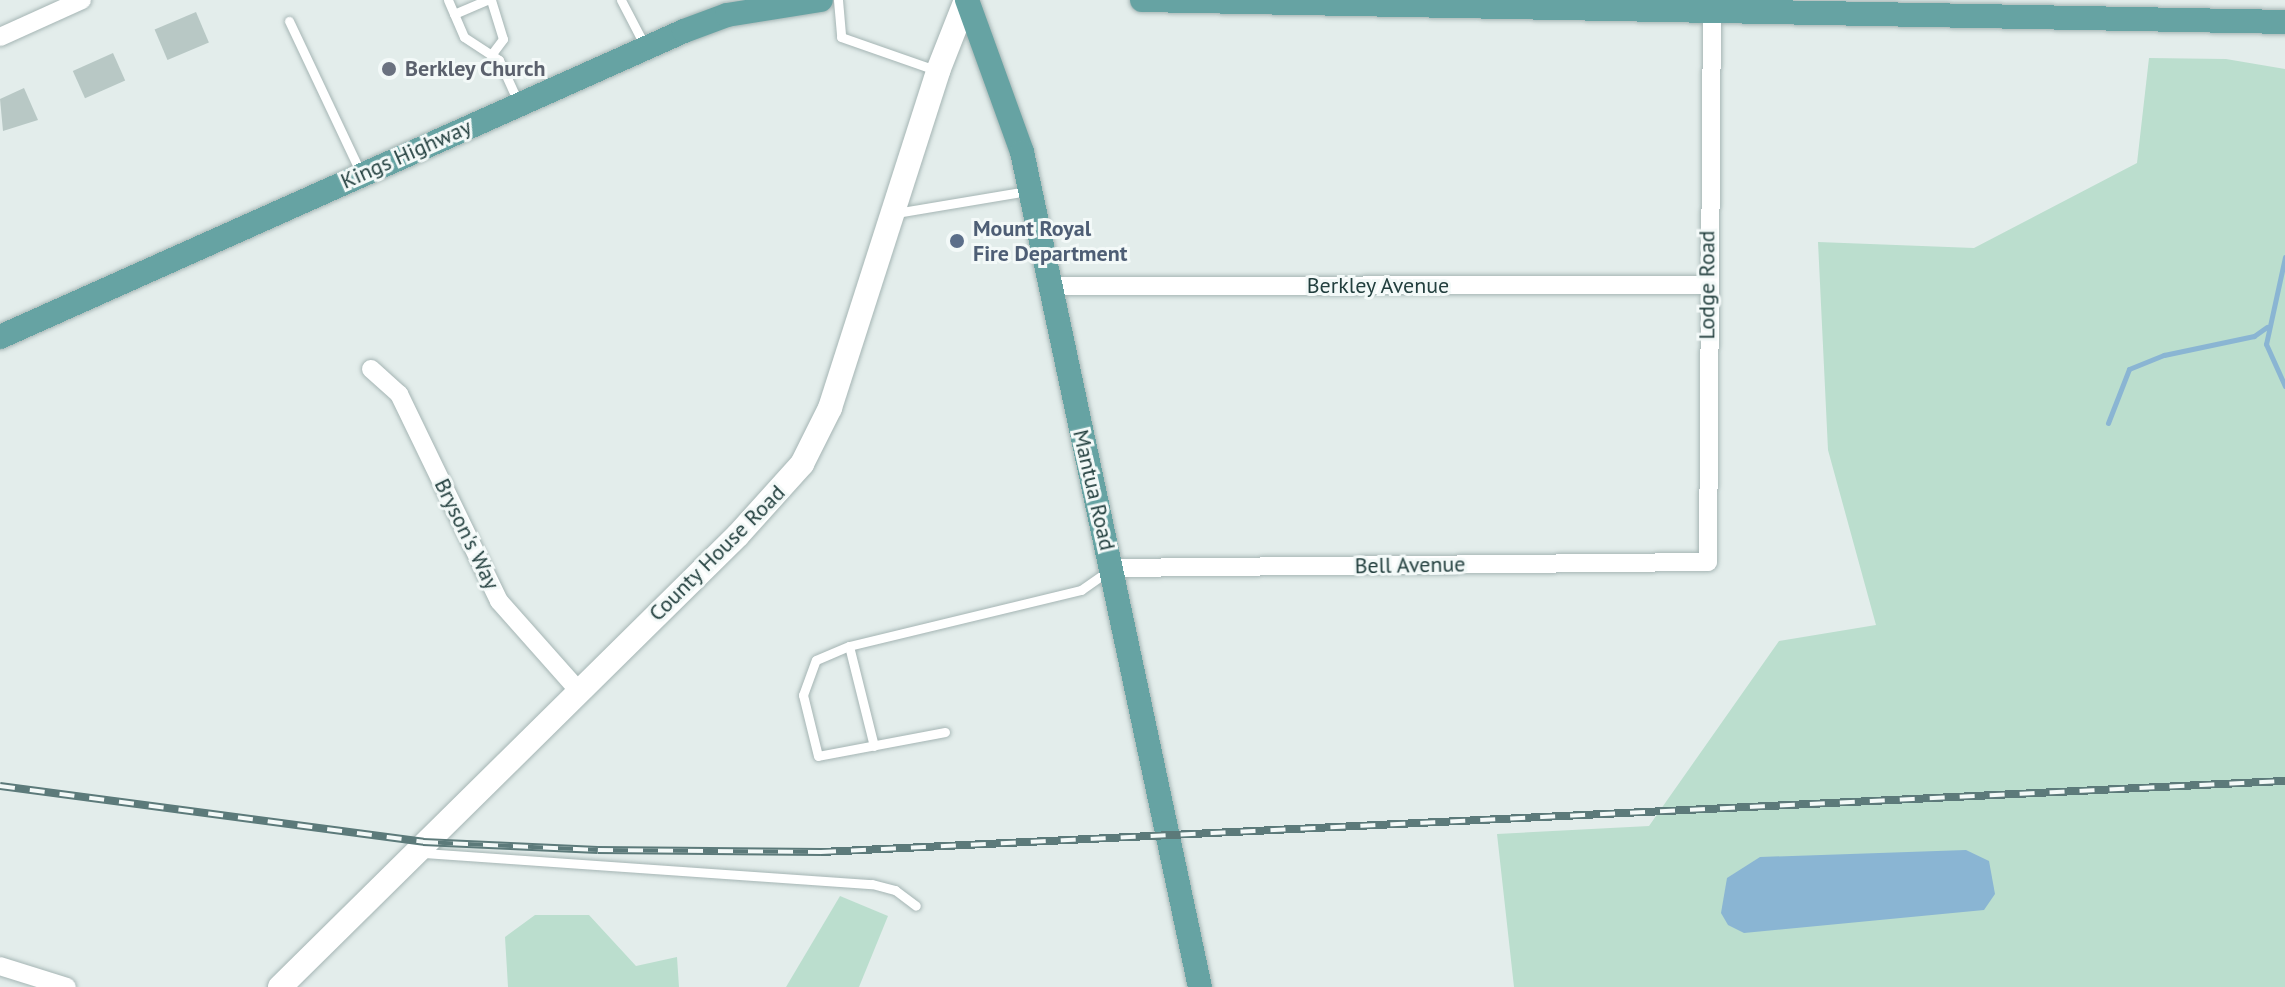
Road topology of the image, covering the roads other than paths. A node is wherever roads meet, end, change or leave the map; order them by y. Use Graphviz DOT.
graph roads {
  1 [pos="82,0"];
  2 [pos="448,0"];
  3 [pos="489,0"];
  4 [pos="621,0"];
  5 [pos="821,0"];
  6 [pos="838,0"];
  7 [pos="967,0"];
  8 [pos="1142,0"];
  9 [pos="1172,0"];
  10 [pos="1249,0"];
  11 [pos="1712,4"];
  12 [pos="454,14"];
  13 [pos="289,21"];
  14 [pos="2285,22"];
  15 [pos="0,37"];
  16 [pos="646,48"];
  17 [pos="491,55"];
  18 [pos="938,71"];
  19 [pos="519,104"];
  20 [pos="361,173"];
  21 [pos="1031,191"];
  22 [pos="892,213"];
  23 [pos="1706,285"];
  24 [pos="1051,286"];
  25 [pos="0,337"];
  26 [pos="371,369"];
  27 [pos="1708,562"];
  28 [pos="1113,568"];
  29 [pos="849,646"];
  30 [pos="578,690"];
  31 [pos="945,732"];
  32 [pos="874,746"];
  33 [pos="412,852"];
  34 [pos="916,906"];
  35 [pos="0,966"];
  36 [pos="67,987"];
  37 [pos="280,987"];
  38 [pos="1200,987"];
  1 -- 15 [label="street"];
  2 -- 12 [label="lane"];
  3 -- 12 [label="lane"];
  3 -- 17 [label="lane"];
  4 -- 16 [label="lane"];
  5 -- 16 [label="main road, Kings Highway"];
  6 -- 18 [label="lane"];
  7 -- 18 [label="street, County House Road"];
  7 -- 21 [label="main road, Mantua Road"];
  8 -- 9 [label="main road"];
  9 -- 10 [label="main road"];
  10 -- 11 [label="main road"];
  11 -- 14 [label="main road"];
  11 -- 23 [label="street, Lodge Road"];
  12 -- 17 [label="lane"];
  13 -- 20 [label="lane"];
  16 -- 19 [label="main road, Kings Highway"];
  17 -- 19 [label="lane"];
  18 -- 22 [label="street, County House Road"];
  19 -- 20 [label="main road, Kings Highway"];
  20 -- 25 [label="main road, Kings Highway"];
  21 -- 22 [label="lane"];
  21 -- 24 [label="main road, Mantua Road"];
  22 -- 30 [label="street, County House Road"];
  23 -- 24 [label="street, Berkley Avenue"];
  23 -- 27 [label="street, Lodge Road"];
  24 -- 28 [label="main road, Mantua Road"];
  26 -- 30 [label="street, Bryson's Way"];
  27 -- 28 [label="street, Bell Avenue"];
  28 -- 29 [label="lane"];
  28 -- 38 [label="main road, Mantua Road"];
  29 -- 32 [label="lane"];
  29 -- 32 [label="lane"];
  30 -- 33 [label="street, County House Road"];
  31 -- 32 [label="lane"];
  33 -- 34 [label="lane"];
  33 -- 37 [label="street, County House Road"];
  35 -- 36 [label="street"];
}
